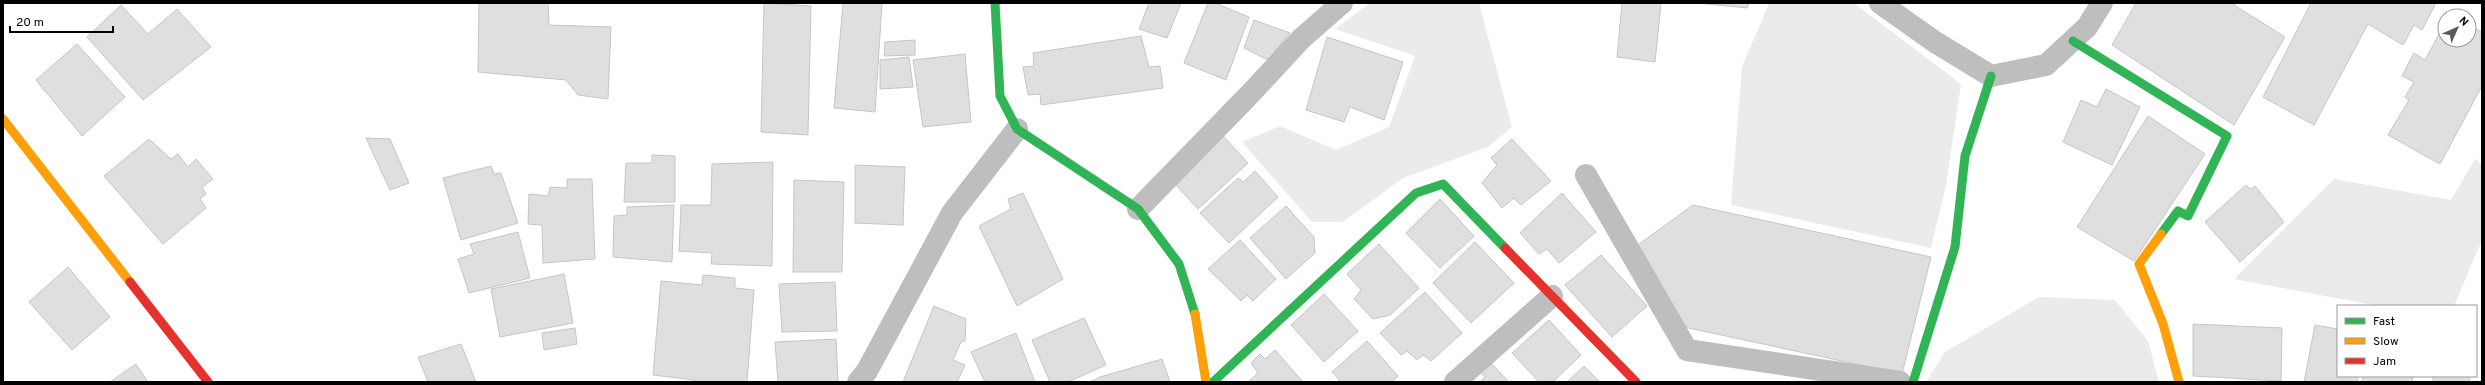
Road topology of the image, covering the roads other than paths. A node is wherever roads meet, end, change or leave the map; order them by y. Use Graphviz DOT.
graph roads {
  1 [pos="995,3"];
  2 [pos="1342,3"];
  3 [pos="1880,3"];
  4 [pos="2102,3"];
  5 [pos="2073,41"];
  6 [pos="1991,76"];
  7 [pos="3,119"];
  8 [pos="1017,129"];
  9 [pos="1586,175"];
  10 [pos="1138,209"];
  11 [pos="1552,296"];
  12 [pos="208,382"];
  13 [pos="858,382"];
  14 [pos="1206,382"];
  15 [pos="1213,382"];
  16 [pos="1456,382"];
  17 [pos="1636,382"];
  18 [pos="1900,382"];
  19 [pos="1913,382"];
  20 [pos="2179,382"];
  1 -- 8 [label="street"];
  2 -- 10 [label="street"];
  3 -- 6 [label="street"];
  4 -- 5 [label="street"];
  5 -- 6 [label="street"];
  5 -- 20 [label="street"];
  6 -- 19 [label="street"];
  7 -- 12 [label="street"];
  8 -- 10 [label="street"];
  8 -- 13 [label="street"];
  9 -- 18 [label="street"];
  10 -- 14 [label="street"];
  11 -- 15 [label="street"];
  11 -- 16 [label="street"];
  11 -- 17 [label="street"];
}
